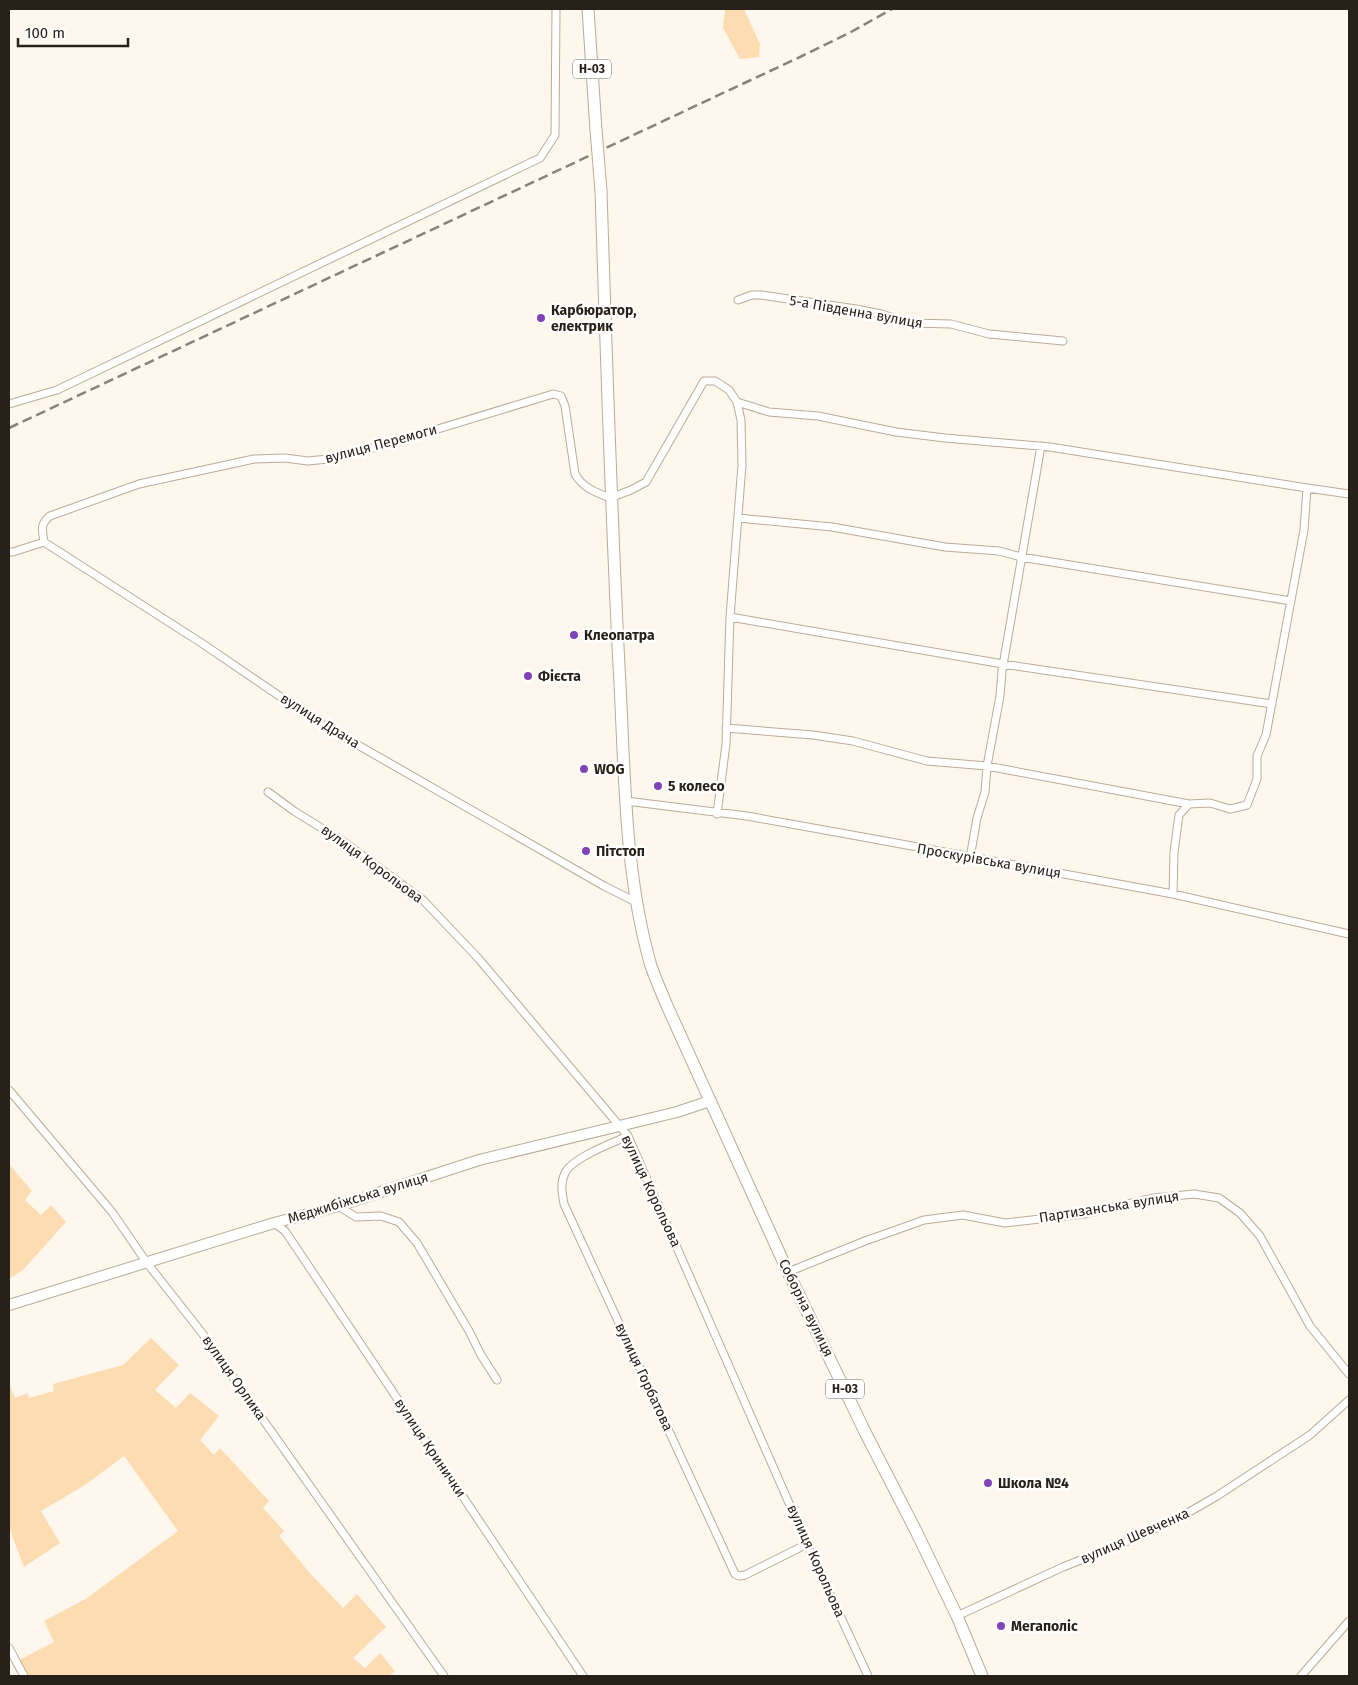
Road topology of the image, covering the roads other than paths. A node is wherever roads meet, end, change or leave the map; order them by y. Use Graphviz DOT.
graph roads {
  1 [pos="556,9"];
  2 [pos="588,9"];
  3 [pos="738,300"];
  4 [pos="1063,341"];
  5 [pos="737,402"];
  6 [pos="9,404"];
  7 [pos="1042,446"];
  8 [pos="1307,488"];
  9 [pos="1349,494"];
  10 [pos="610,498"];
  11 [pos="738,518"];
  12 [pos="44,542"];
  13 [pos="9,552"];
  14 [pos="1021,557"];
  15 [pos="1291,601"];
  16 [pos="730,617"];
  17 [pos="1003,664"];
  18 [pos="1272,704"];
  19 [pos="726,728"];
  20 [pos="987,766"];
  21 [pos="268,792"];
  22 [pos="626,801"];
  23 [pos="1188,804"];
  24 [pos="717,814"];
  25 [pos="970,858"];
  26 [pos="1173,894"];
  27 [pos="638,903"];
  28 [pos="1349,934"];
  29 [pos="9,1090"];
  30 [pos="710,1101"];
  31 [pos="619,1125"];
  32 [pos="628,1136"];
  33 [pos="338,1206"];
  34 [pos="274,1223"];
  35 [pos="147,1263"];
  36 [pos="788,1272"];
  37 [pos="9,1305"];
  38 [pos="1349,1374"];
  39 [pos="498,1380"];
  40 [pos="1349,1400"];
  41 [pos="808,1544"];
  42 [pos="957,1616"];
  43 [pos="1349,1621"];
  44 [pos="9,1648"];
  45 [pos="24,1676"];
  46 [pos="444,1676"];
  47 [pos="584,1676"];
  48 [pos="868,1676"];
  49 [pos="982,1676"];
  50 [pos="1301,1676"];
  1 -- 6 [label="street"];
  2 -- 10 [label="main road, Н-03, bridge"];
  3 -- 4 [label="street, 5-а Південна вулиця"];
  5 -- 7 [label="street"];
  5 -- 10 [label="street"];
  5 -- 11 [label="street"];
  7 -- 8 [label="street"];
  7 -- 14 [label="street"];
  8 -- 9 [label="street"];
  8 -- 15 [label="street"];
  10 -- 12 [label="street, вулиця Перемоги"];
  10 -- 22 [label="main road, Н-03"];
  11 -- 14 [label="street"];
  11 -- 16 [label="street"];
  12 -- 13 [label="street"];
  12 -- 27 [label="street, вулиця Драча"];
  14 -- 15 [label="street"];
  14 -- 17 [label="street"];
  15 -- 18 [label="street"];
  16 -- 17 [label="street"];
  16 -- 19 [label="street"];
  17 -- 18 [label="street"];
  17 -- 20 [label="street"];
  18 -- 23 [label="street"];
  19 -- 20 [label="street"];
  19 -- 24 [label="street"];
  20 -- 23 [label="street"];
  20 -- 25 [label="street"];
  21 -- 31 [label="street, вулиця Корольова"];
  22 -- 24 [label="street, Проскурівська вулиця"];
  22 -- 27 [label="main road, Н-03"];
  23 -- 26 [label="street"];
  24 -- 25 [label="street, Проскурівська вулиця"];
  25 -- 26 [label="street, Проскурівська вулиця"];
  26 -- 28 [label="street, Проскурівська вулиця"];
  27 -- 30 [label="main road, Н-03"];
  29 -- 35 [label="street, вулиця Орлика"];
  30 -- 31 [label="main road, Меджибіжська вулиця"];
  30 -- 36 [label="main road, Соборна вулиця / Н-03"];
  31 -- 32 [label="street, вулиця Корольова"];
  31 -- 33 [label="main road, Меджибіжська вулиця"];
  32 -- 41 [label="street, вулиця Корольова"];
  32 -- 41 [label="street, вулиця Горбатова"];
  33 -- 34 [label="main road, Меджибіжська вулиця"];
  33 -- 39 [label="street"];
  34 -- 35 [label="main road, Меджибіжська вулиця"];
  34 -- 47 [label="street, вулиця Кринички"];
  35 -- 37 [label="main road, Меджибіжська вулиця"];
  35 -- 46 [label="street, вулиця Орлика"];
  36 -- 38 [label="street, Партизанська вулиця"];
  36 -- 42 [label="main road, Соборна вулиця / Н-03"];
  40 -- 42 [label="street, вулиця Шевченка"];
  41 -- 48 [label="street, вулиця Корольова"];
  42 -- 49 [label="main road, Соборна вулиця / Н-03"];
  43 -- 50 [label="street"];
  44 -- 45 [label="street"];
}
